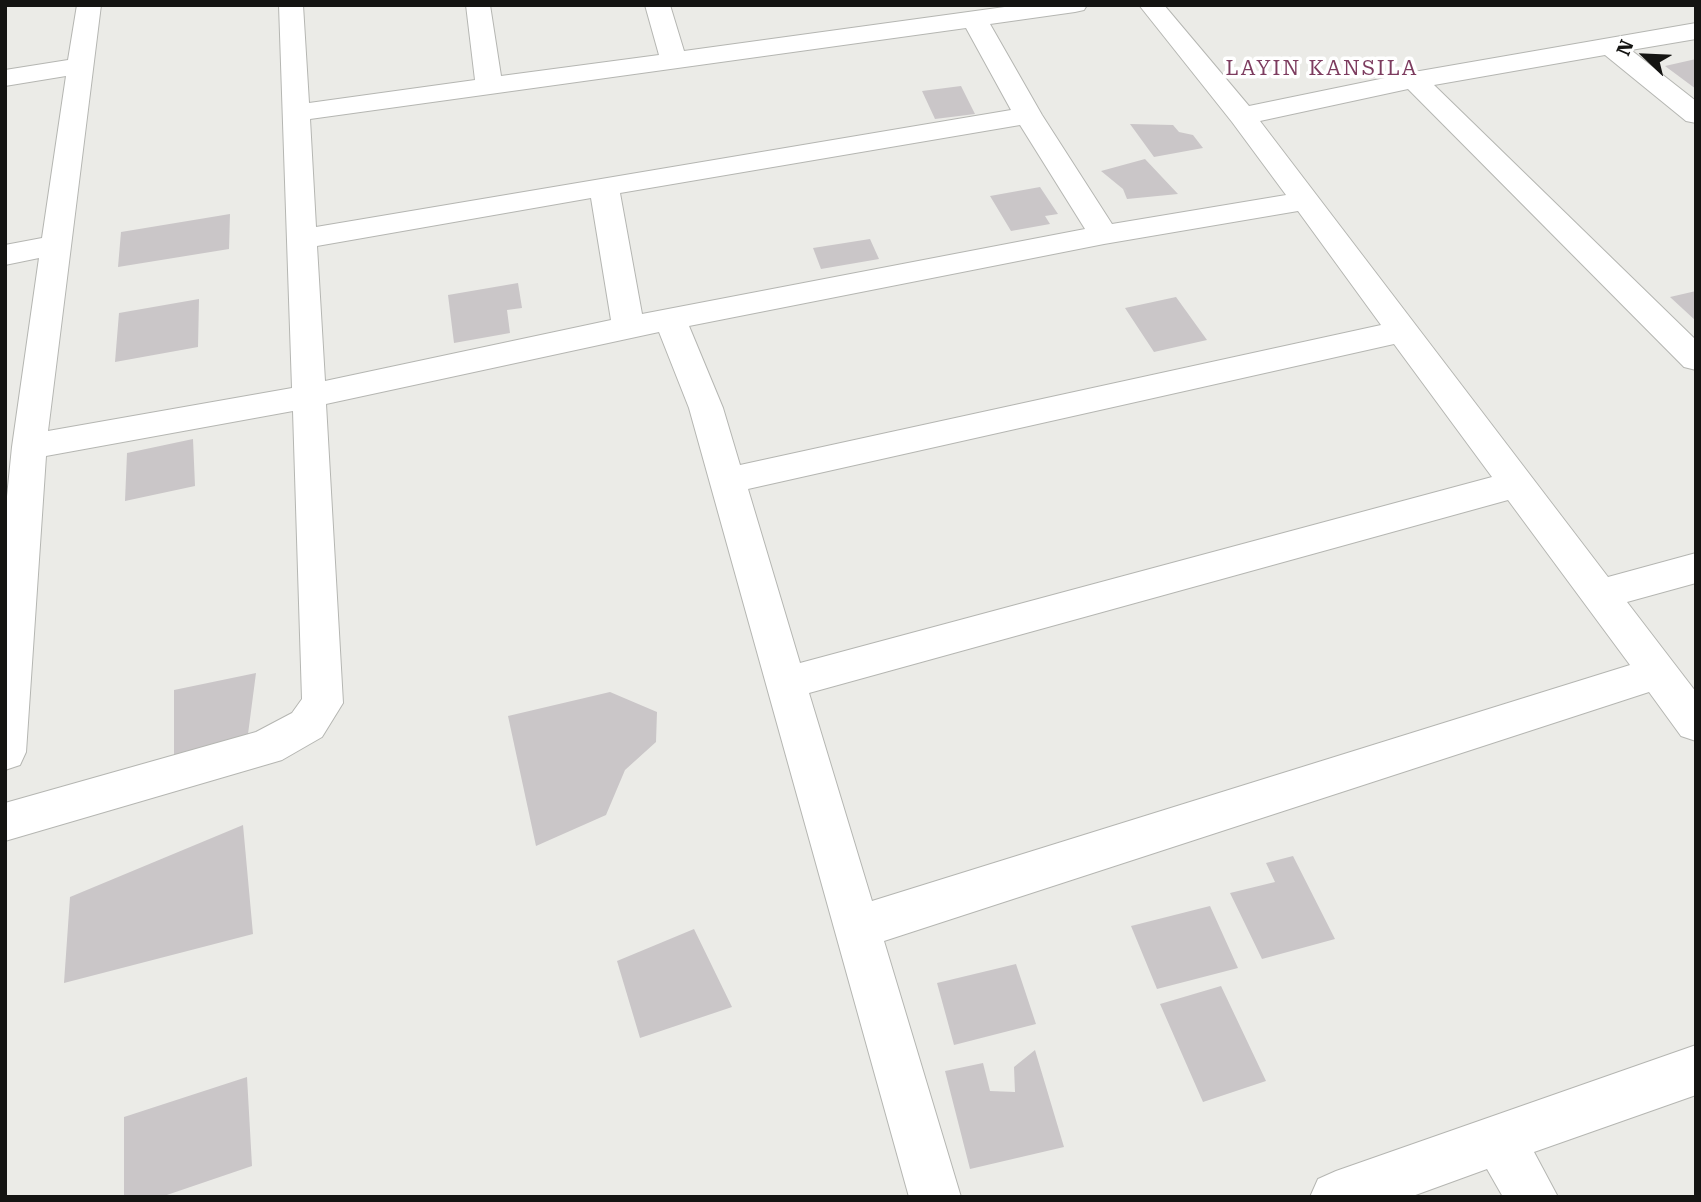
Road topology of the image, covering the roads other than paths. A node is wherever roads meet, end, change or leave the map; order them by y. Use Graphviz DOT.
graph roads {
  1 [pos="89,5"];
  2 [pos="291,5"];
  3 [pos="478,5"];
  4 [pos="657,5"];
  5 [pos="1075,5"];
  6 [pos="1151,5"];
  7 [pos="974,19"];
  8 [pos="1696,31"];
  9 [pos="1610,46"];
  10 [pos="674,61"];
  11 [pos="81,66"];
  12 [pos="5,78"];
  13 [pos="1415,80"];
  14 [pos="489,86"];
  15 [pos="294,113"];
  16 [pos="1028,115"];
  17 [pos="1242,116"];
  18 [pos="1696,116"];
  19 [pos="604,187"];
  20 [pos="1306,201"];
  21 [pos="1104,235"];
  22 [pos="301,239"];
  23 [pos="55,245"];
  24 [pos="5,255"];
  25 [pos="670,319"];
  26 [pos="628,327"];
  27 [pos="1403,331"];
  28 [pos="1696,359"];
  29 [pos="310,396"];
  30 [pos="29,447"];
  31 [pos="727,481"];
  32 [pos="1517,484"];
  33 [pos="1696,568"];
  34 [pos="1599,595"];
  35 [pos="1658,673"];
  36 [pos="786,683"];
  37 [pos="7,707"];
  38 [pos="1696,724"];
  39 [pos="5,752"];
  40 [pos="5,822"];
  41 [pos="856,928"];
  42 [pos="1696,1070"];
  43 [pos="1498,1140"];
  44 [pos="934,1197"];
  45 [pos="1336,1197"];
  46 [pos="1532,1197"];
  1 -- 11 [label="street"];
  2 -- 15 [label="street"];
  3 -- 14 [label="street"];
  4 -- 10 [label="street"];
  5 -- 7 [label="street"];
  6 -- 17 [label="street"];
  7 -- 10 [label="street"];
  7 -- 16 [label="street"];
  8 -- 9 [label="street"];
  9 -- 13 [label="street"];
  9 -- 18 [label="street"];
  10 -- 14 [label="street"];
  11 -- 12 [label="street"];
  11 -- 23 [label="street"];
  13 -- 17 [label="street"];
  13 -- 28 [label="street"];
  14 -- 15 [label="street"];
  15 -- 22 [label="street"];
  16 -- 19 [label="street"];
  16 -- 21 [label="street"];
  17 -- 20 [label="street"];
  19 -- 22 [label="street"];
  19 -- 26 [label="street"];
  20 -- 21 [label="street"];
  20 -- 27 [label="street"];
  21 -- 25 [label="street"];
  22 -- 29 [label="street"];
  23 -- 24 [label="street"];
  23 -- 30 [label="street"];
  25 -- 26 [label="street"];
  25 -- 31 [label="street"];
  26 -- 29 [label="street"];
  27 -- 31 [label="street"];
  27 -- 32 [label="street"];
  29 -- 30 [label="street"];
  29 -- 40 [label="street"];
  30 -- 37 [label="street"];
  31 -- 36 [label="street"];
  32 -- 34 [label="street"];
  32 -- 36 [label="street"];
  33 -- 34 [label="street"];
  34 -- 35 [label="street"];
  35 -- 38 [label="street"];
  35 -- 41 [label="street"];
  36 -- 41 [label="street"];
  37 -- 39 [label="street"];
  41 -- 44 [label="street"];
  42 -- 43 [label="street"];
  43 -- 45 [label="street"];
  43 -- 46 [label="street"];
}
